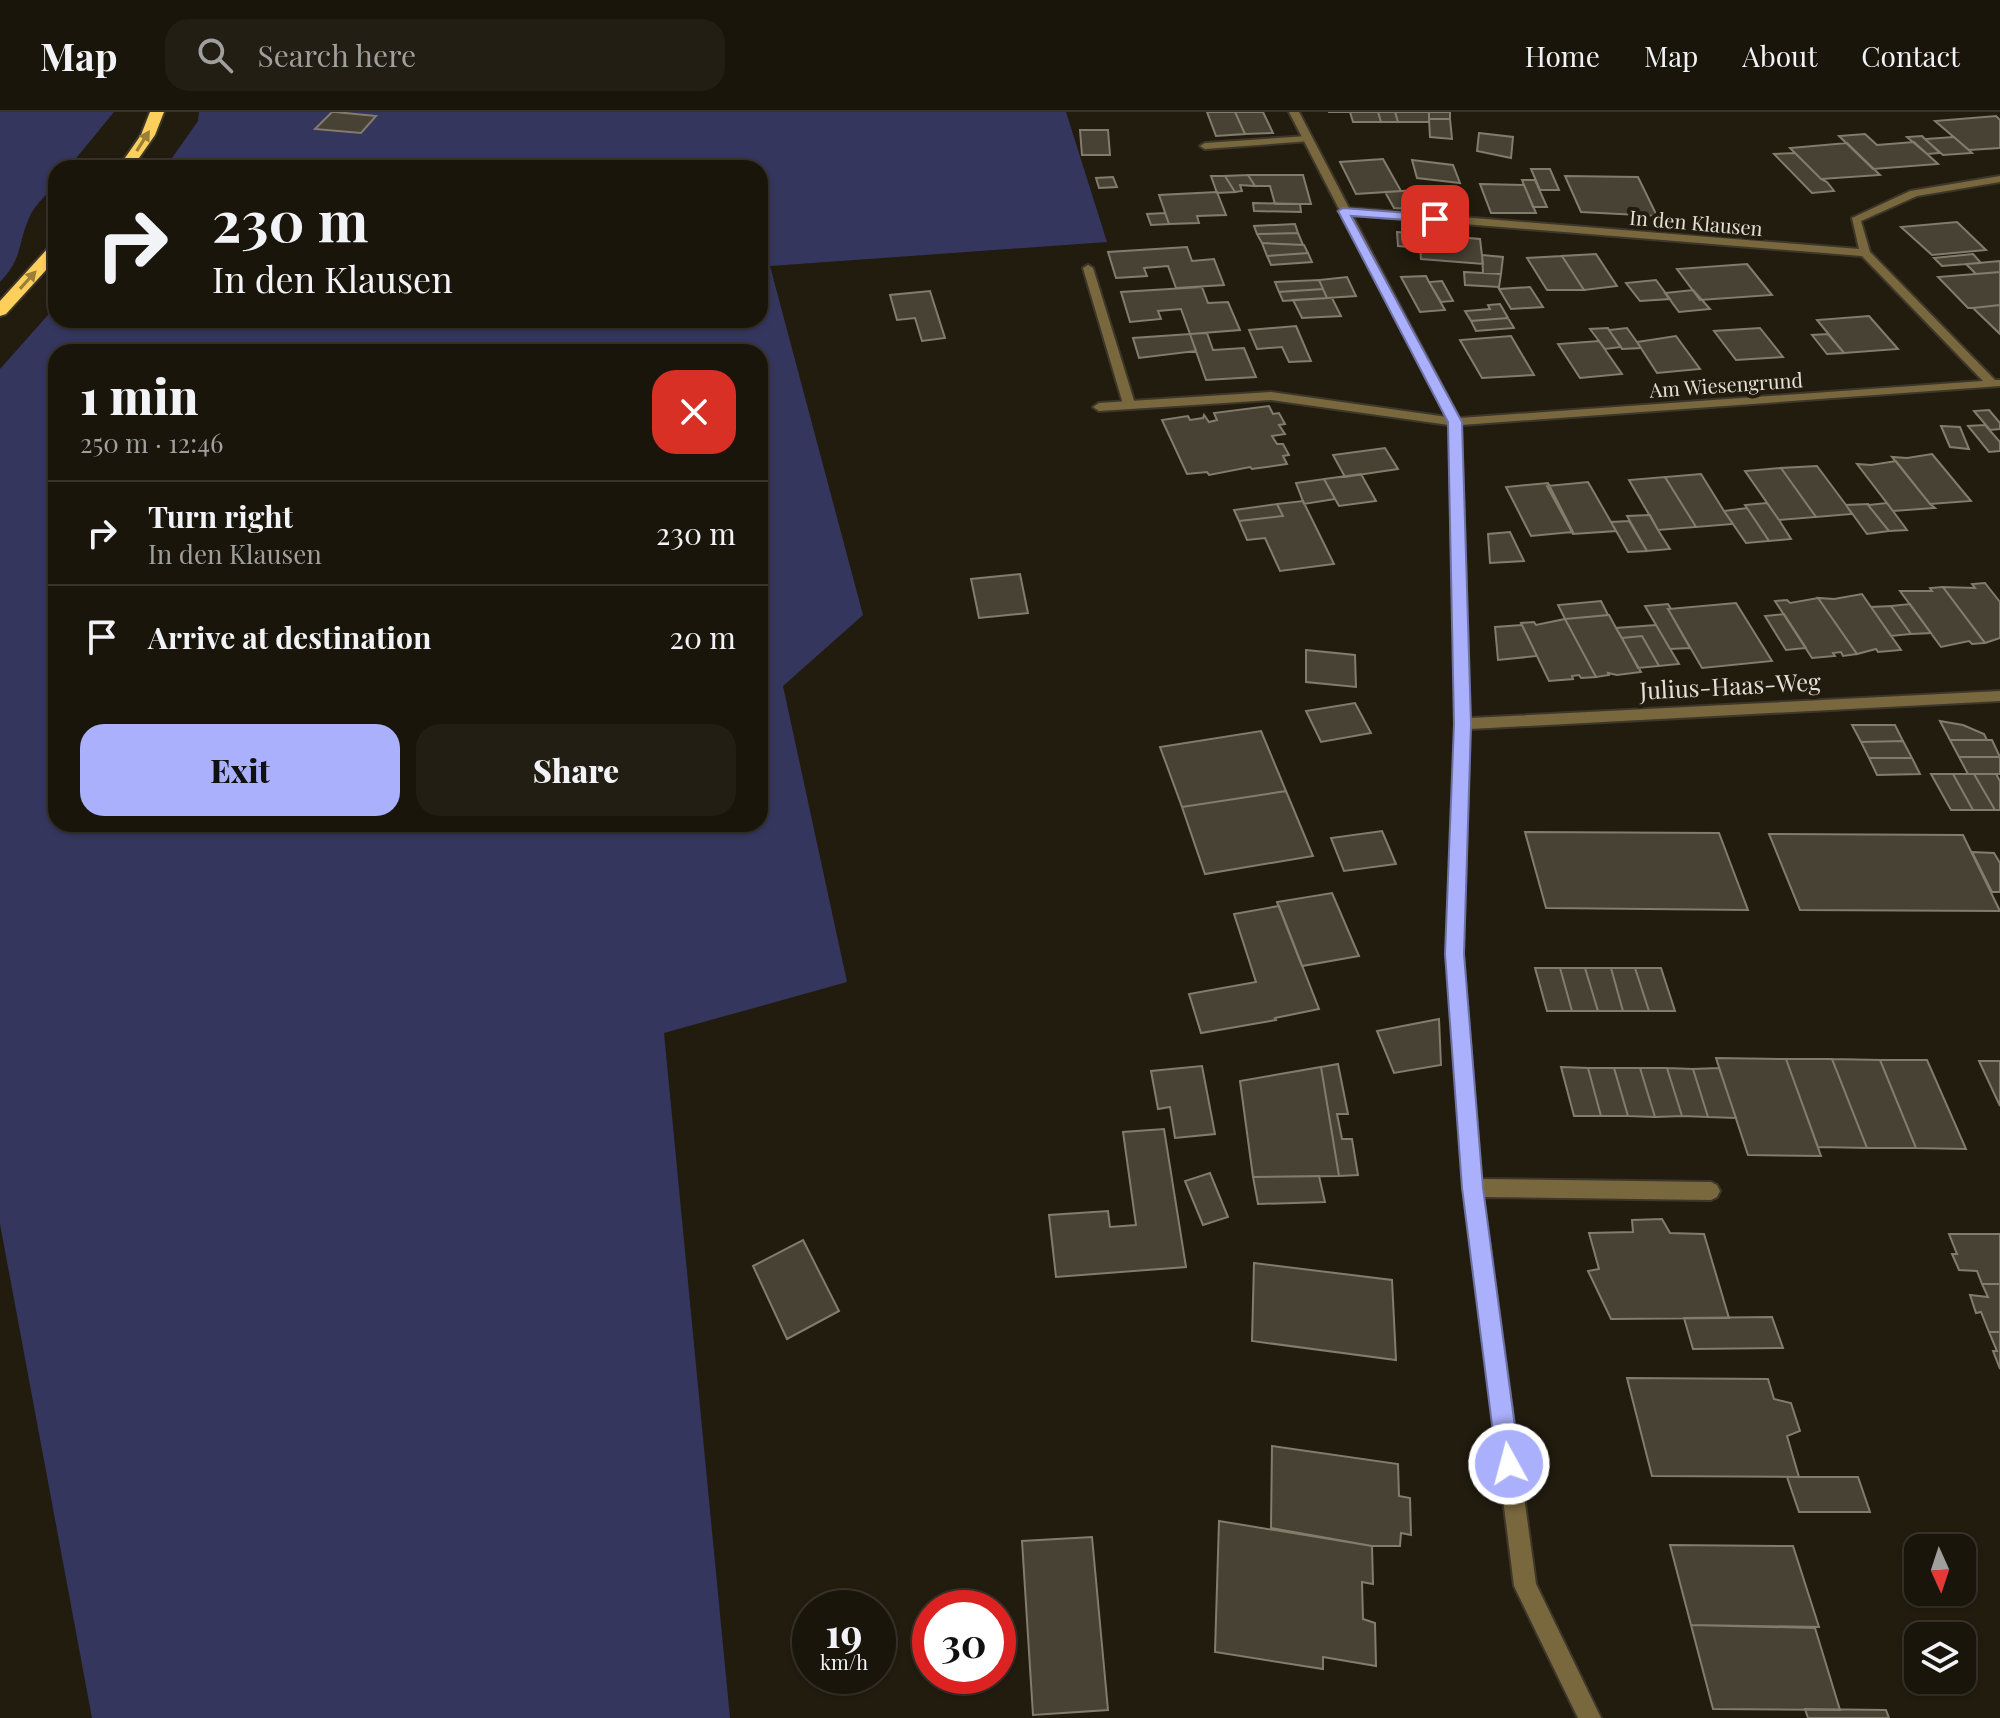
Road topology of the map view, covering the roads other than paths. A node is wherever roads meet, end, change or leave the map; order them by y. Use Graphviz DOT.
graph roads {
  1 [pos="157,112"];
  2 [pos="1294,112"];
  3 [pos="1307,139"];
  4 [pos="1205,146"];
  5 [pos="131,160"];
  6 [pos="2000,179"];
  7 [pos="1343,211"];
  8 [pos="1865,253"];
  9 [pos="48,258"];
  10 [pos="1088,268"];
  11 [pos="0,311"];
  12 [pos="1996,383"];
  13 [pos="1129,404"];
  14 [pos="1099,407"];
  15 [pos="1455,422"];
  16 [pos="2000,694"];
  17 [pos="1463,724"];
  18 [pos="1473,1188"];
  19 [pos="1711,1191"];
  20 [pos="1590,1718"];
  5 -- 1 [label="highway, one-way"];
  2 -- 3 [label="street"];
  3 -- 4 [label="street"];
  3 -- 7 [label="street"];
  6 -- 8 [label="street"];
  7 -- 8 [label="street, In den Klausen"];
  7 -- 15 [label="street"];
  8 -- 12 [label="street"];
  11 -- 9 [label="highway, one-way"];
  10 -- 13 [label="street"];
  12 -- 15 [label="street, Am Wiesengrund"];
  13 -- 14 [label="street, Am Wiesengrund"];
  13 -- 15 [label="street, Am Wiesengrund"];
  15 -- 17 [label="street"];
  16 -- 17 [label="street, Julius-Haas-Weg"];
  17 -- 18 [label="street"];
  18 -- 19 [label="street"];
  18 -- 20 [label="street"];
}
